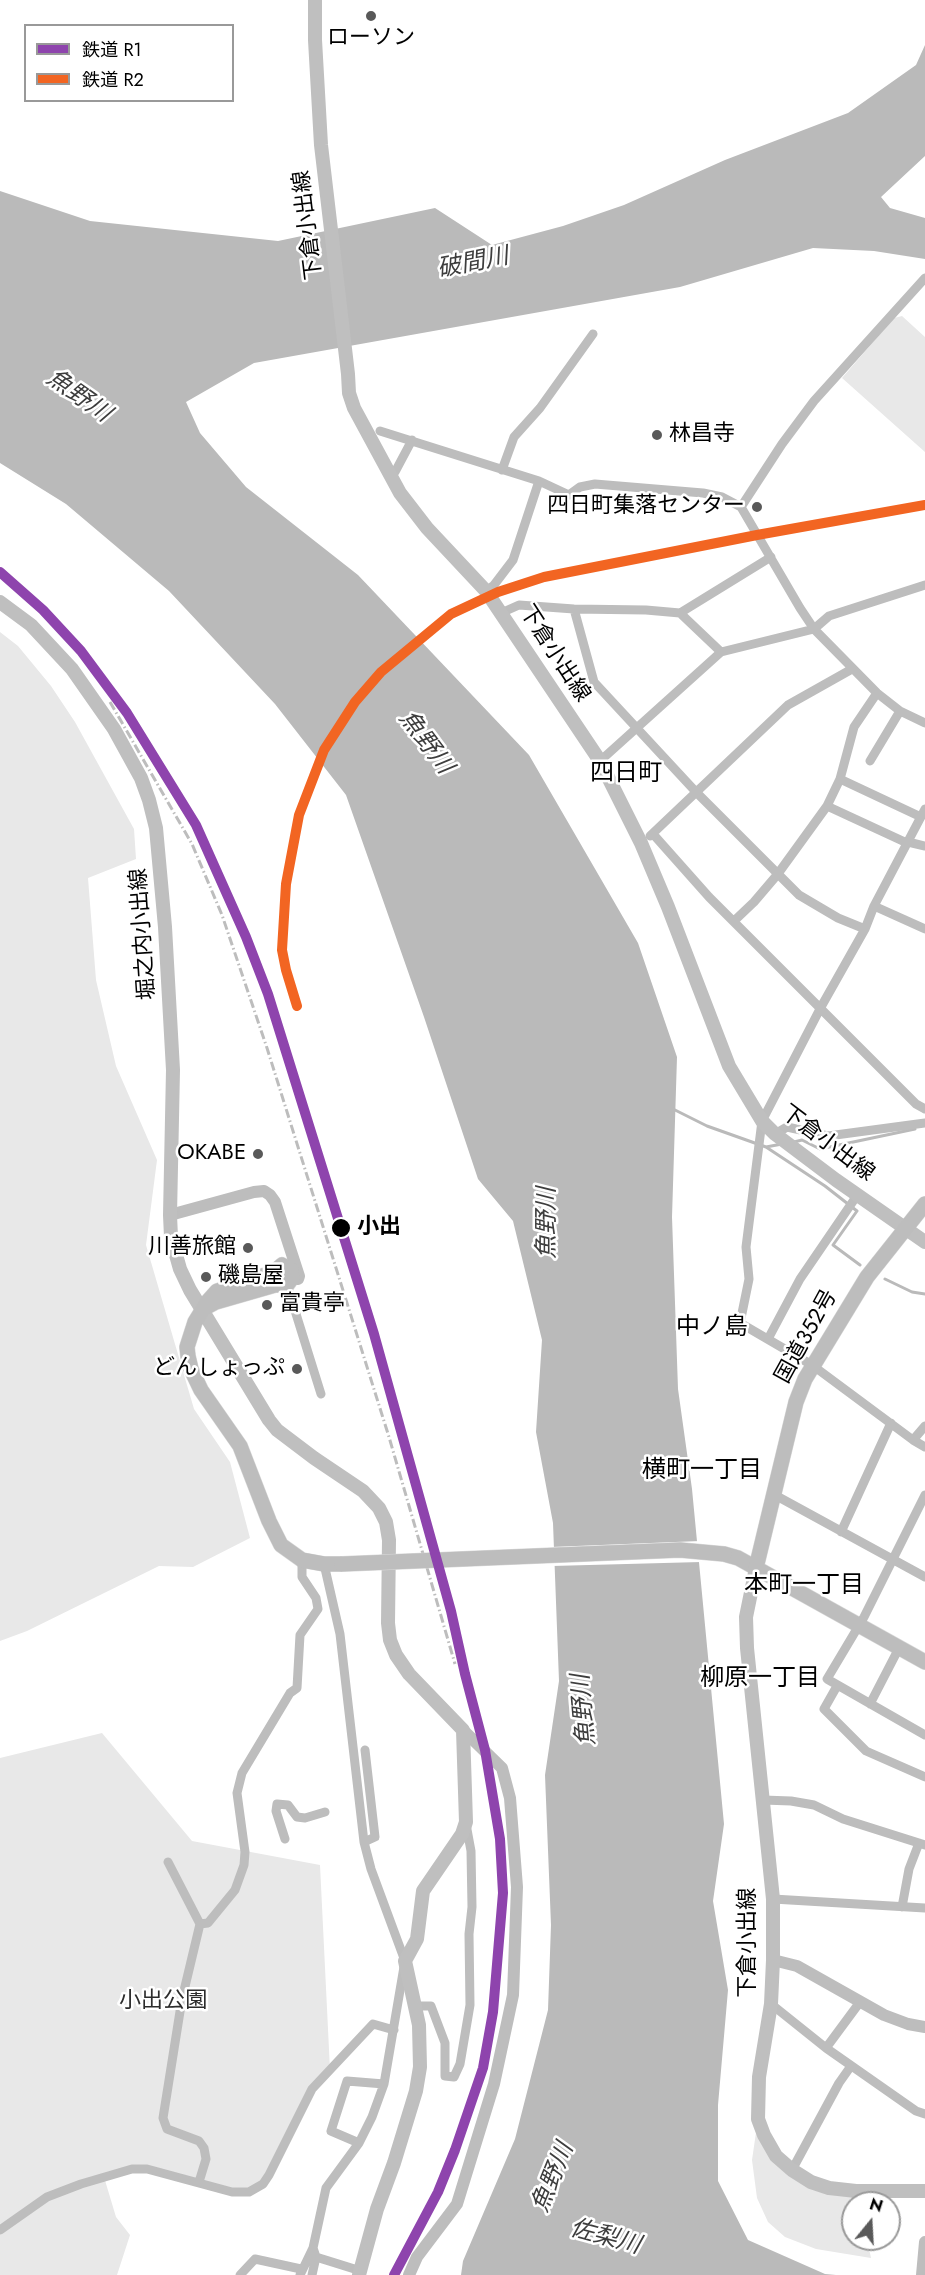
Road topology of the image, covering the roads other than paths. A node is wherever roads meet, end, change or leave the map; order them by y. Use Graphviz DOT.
graph roads {
  1 [pos="315,0"];
  2 [pos="925,278"];
  3 [pos="593,334"];
  4 [pos="381,431"];
  5 [pos="412,440"];
  6 [pos="502,470"];
  7 [pos="390,474"];
  8 [pos="539,482"];
  9 [pos="741,507"];
  10 [pos="771,558"];
  11 [pos="925,585"];
  12 [pos="486,591"];
  13 [pos="0,602"];
  14 [pos="573,609"];
  15 [pos="501,613"];
  16 [pos="680,613"];
  17 [pos="814,629"];
  18 [pos="721,652"];
  19 [pos="852,669"];
  20 [pos="877,693"];
  21 [pos="900,711"];
  22 [pos="925,723"];
  23 [pos="636,727"];
  24 [pos="600,761"];
  25 [pos="870,761"];
  26 [pos="840,779"];
  27 [pos="696,792"];
  28 [pos="827,806"];
  29 [pos="923,812"];
  30 [pos="653,834"];
  31 [pos="907,842"];
  32 [pos="641,843"];
  33 [pos="925,846"];
  34 [pos="777,874"];
  35 [pos="874,906"];
  36 [pos="734,921"];
  37 [pos="865,928"];
  38 [pos="925,929"];
  39 [pos="821,1007"];
  40 [pos="925,1109"];
  41 [pos="762,1121"];
  42 [pos="925,1123"];
  43 [pos="775,1134"];
  44 [pos="854,1202"];
  45 [pos="925,1204"];
  46 [pos="170,1215"];
  47 [pos="907,1229"];
  48 [pos="925,1242"];
  49 [pos="287,1285"];
  50 [pos="203,1309"];
  51 [pos="768,1339"];
  52 [pos="812,1365"];
  53 [pos="321,1394"];
  54 [pos="891,1423"];
  55 [pos="925,1426"];
  56 [pos="913,1440"];
  57 [pos="925,1447"];
  58 [pos="773,1494"];
  59 [pos="925,1495"];
  60 [pos="841,1532"];
  61 [pos="302,1560"];
  62 [pos="892,1561"];
  63 [pos="324,1564"];
  64 [pos="756,1568"];
  65 [pos="925,1577"];
  66 [pos="859,1625"];
  67 [pos="899,1648"];
  68 [pos="925,1662"];
  69 [pos="837,1686"];
  70 [pos="870,1704"];
  71 [pos="464,1730"];
  72 [pos="925,1735"];
  73 [pos="365,1750"];
  74 [pos="925,1777"];
  75 [pos="763,1800"];
  76 [pos="325,1812"];
  77 [pos="466,1822"];
  78 [pos="285,1839"];
  79 [pos="364,1842"];
  80 [pos="922,1844"];
  81 [pos="168,1862"];
  82 [pos="773,1899"];
  83 [pos="902,1907"];
  84 [pos="925,1908"];
  85 [pos="200,1924"];
  86 [pos="773,1960"];
  87 [pos="405,1961"];
  88 [pos="860,2002"];
  89 [pos="771,2004"];
  90 [pos="415,2006"];
  91 [pos="925,2026"];
  92 [pos="394,2030"];
  93 [pos="825,2048"];
  94 [pos="851,2066"];
  95 [pos="384,2084"];
  96 [pos="925,2114"];
  97 [pos="359,2143"];
  98 [pos="792,2170"];
  99 [pos="200,2182"];
  100 [pos="925,2191"];
  101 [pos="0,2230"];
  102 [pos="925,2242"];
  103 [pos="314,2252"];
  104 [pos="300,2272"];
  105 [pos="360,2273"];
  106 [pos="240,2275"];
  107 [pos="312,2275"];
  108 [pos="409,2275"];
  109 [pos="921,2275"];
  1 -- 7 [label="main road, 下倉小出線"];
  2 -- 9 [label="street"];
  3 -- 6 [label="street"];
  4 -- 5 [label="street"];
  5 -- 6 [label="street"];
  5 -- 7 [label="street"];
  6 -- 8 [label="street"];
  7 -- 12 [label="main road, 下倉小出線"];
  8 -- 9 [label="street"];
  8 -- 12 [label="street"];
  9 -- 10 [label="street"];
  10 -- 16 [label="street"];
  10 -- 17 [label="street"];
  11 -- 17 [label="street"];
  12 -- 15 [label="main road, 下倉小出線"];
  13 -- 46 [label="main road, 堀之内小出線"];
  14 -- 15 [label="street"];
  14 -- 16 [label="street"];
  14 -- 23 [label="street"];
  15 -- 24 [label="main road, 下倉小出線"];
  16 -- 18 [label="street"];
  17 -- 18 [label="street"];
  17 -- 19 [label="street"];
  18 -- 23 [label="street"];
  19 -- 20 [label="street"];
  19 -- 27 [label="street"];
  20 -- 21 [label="street"];
  20 -- 26 [label="street"];
  21 -- 22 [label="street"];
  21 -- 25 [label="street"];
  23 -- 24 [label="street"];
  23 -- 27 [label="street"];
  24 -- 32 [label="main road, 下倉小出線"];
  26 -- 28 [label="street"];
  26 -- 29 [label="street"];
  27 -- 30 [label="street"];
  27 -- 34 [label="street"];
  28 -- 31 [label="street"];
  28 -- 34 [label="street"];
  29 -- 31 [label="street"];
  30 -- 32 [label="street"];
  30 -- 36 [label="street"];
  31 -- 33 [label="street"];
  31 -- 35 [label="street"];
  32 -- 41 [label="main road, 下倉小出線"];
  34 -- 36 [label="street"];
  34 -- 37 [label="street"];
  35 -- 37 [label="street"];
  35 -- 38 [label="street"];
  36 -- 39 [label="street"];
  37 -- 39 [label="street"];
  39 -- 40 [label="street"];
  39 -- 41 [label="street"];
  41 -- 43 [label="main road, 下倉小出線"];
  41 -- 51 [label="street"];
  42 -- 43 [label="street"];
  43 -- 44 [label="main road, 下倉小出線"];
  44 -- 47 [label="main road, 下倉小出線"];
  44 -- 51 [label="street"];
  45 -- 47 [label="main road, 国道352号"];
  46 -- 49 [label="street"];
  46 -- 50 [label="main road, 堀之内小出線"];
  47 -- 48 [label="main road, 下倉小出線"];
  47 -- 52 [label="main road, 国道352号"];
  49 -- 50 [label="main road"];
  49 -- 53 [label="street"];
  50 -- 61 [label="main road"];
  50 -- 71 [label="main road, 堀之内小出線"];
  51 -- 52 [label="street"];
  52 -- 54 [label="street"];
  52 -- 58 [label="main road, 国道352号"];
  54 -- 56 [label="street"];
  54 -- 60 [label="street"];
  55 -- 56 [label="street"];
  56 -- 57 [label="street"];
  58 -- 60 [label="street"];
  58 -- 64 [label="main road, 国道352号"];
  59 -- 62 [label="street"];
  60 -- 62 [label="street"];
  61 -- 63 [label="main road"];
  61 -- 85 [label="street"];
  62 -- 65 [label="street"];
  62 -- 66 [label="street"];
  63 -- 64 [label="main road, bridge"];
  63 -- 79 [label="street"];
  64 -- 66 [label="main road"];
  64 -- 75 [label="main road, 下倉小出線"];
  66 -- 67 [label="main road"];
  66 -- 69 [label="street"];
  67 -- 68 [label="main road"];
  67 -- 70 [label="street"];
  69 -- 70 [label="street"];
  69 -- 74 [label="street"];
  70 -- 72 [label="street"];
  71 -- 77 [label="main road"];
  71 -- 108 [label="street"];
  73 -- 79 [label="street"];
  75 -- 80 [label="street"];
  75 -- 82 [label="main road, 下倉小出線"];
  76 -- 78 [label="street"];
  77 -- 87 [label="main road"];
  77 -- 90 [label="street"];
  79 -- 87 [label="street"];
  80 -- 83 [label="street"];
  81 -- 85 [label="street"];
  82 -- 83 [label="street"];
  82 -- 86 [label="main road, 下倉小出線"];
  83 -- 84 [label="street"];
  85 -- 99 [label="street"];
  86 -- 88 [label="street"];
  86 -- 89 [label="main road, 下倉小出線"];
  87 -- 90 [label="main road"];
  87 -- 92 [label="street"];
  88 -- 91 [label="street"];
  88 -- 93 [label="street"];
  89 -- 93 [label="street"];
  89 -- 98 [label="main road, 下倉小出線"];
  90 -- 105 [label="main road"];
  92 -- 95 [label="street"];
  92 -- 99 [label="street"];
  93 -- 94 [label="street"];
  94 -- 96 [label="street"];
  94 -- 98 [label="street"];
  95 -- 97 [label="street"];
  95 -- 97 [label="street"];
  97 -- 103 [label="street"];
  98 -- 100 [label="main road, 下倉小出線"];
  99 -- 101 [label="street"];
  102 -- 109 [label="street"];
  103 -- 104 [label="street"];
  103 -- 105 [label="street"];
  103 -- 107 [label="street"];
  104 -- 106 [label="street"];
}
